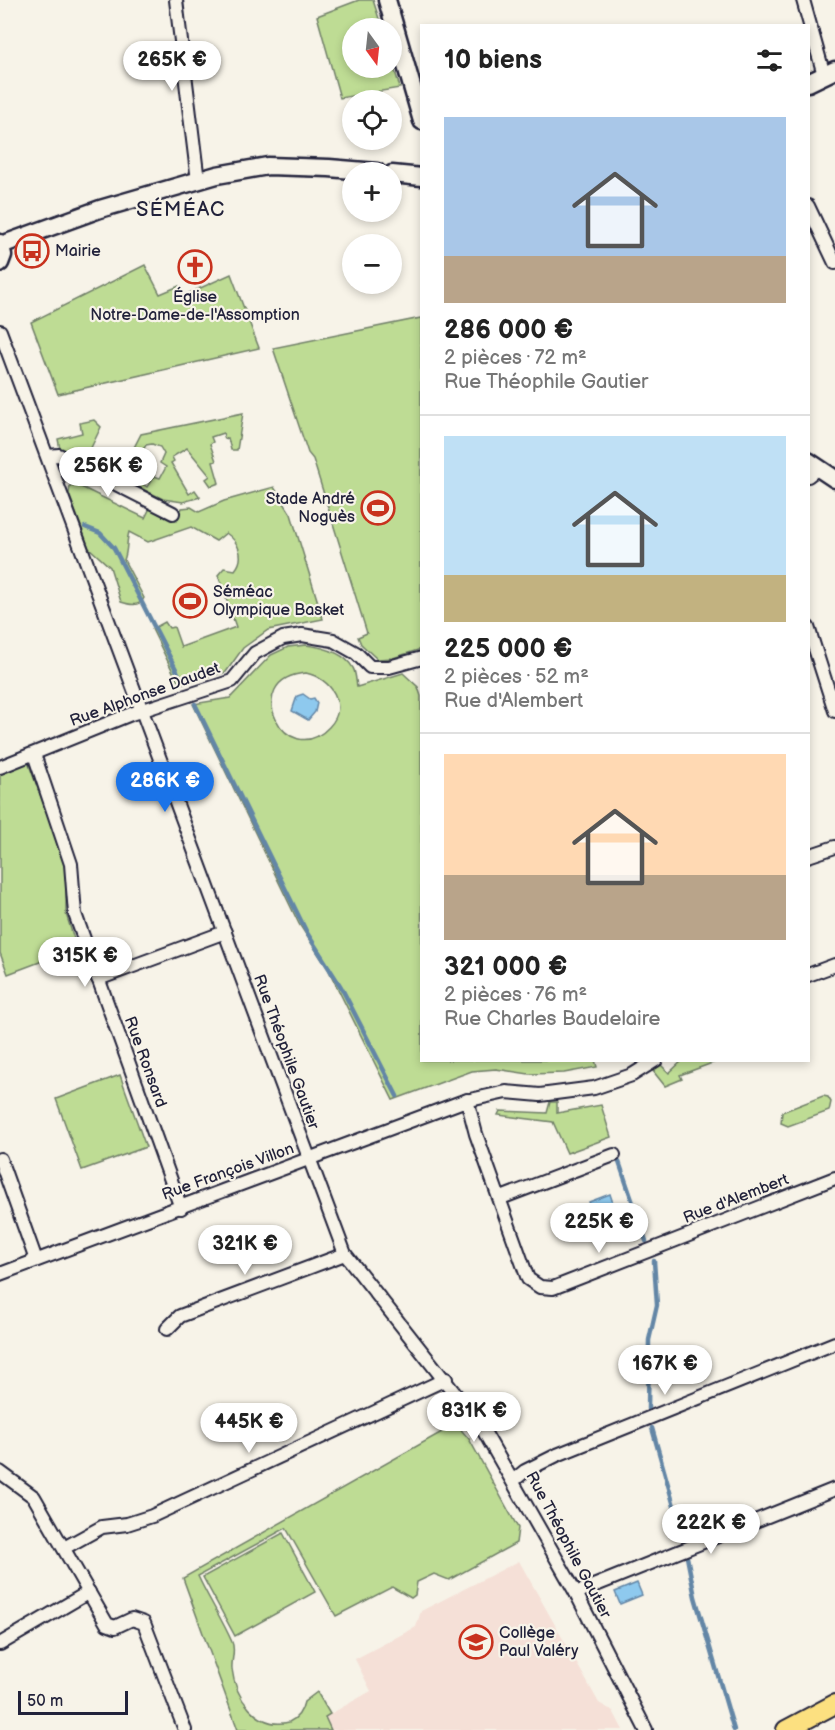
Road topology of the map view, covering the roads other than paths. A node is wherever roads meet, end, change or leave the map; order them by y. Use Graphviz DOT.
graph roads {
  1 [pos="176,0"];
  2 [pos="387,0"];
  3 [pos="803,0"];
  4 [pos="830,73"];
  5 [pos="810,82"];
  6 [pos="420,114"];
  7 [pos="342,169"];
  8 [pos="402,175"];
  9 [pos="420,177"];
  10 [pos="198,181"];
  11 [pos="810,210"];
  12 [pos="1,244"];
  13 [pos="0,263"];
  14 [pos="835,263"];
  15 [pos="0,331"];
  16 [pos="48,456"];
  17 [pos="812,468"];
  18 [pos="835,479"];
  19 [pos="172,513"];
  20 [pos="810,633"];
  21 [pos="420,659"];
  22 [pos="142,711"];
  23 [pos="835,711"];
  24 [pos="34,754"];
  25 [pos="0,767"];
  26 [pos="835,847"];
  27 [pos="810,855"];
  28 [pos="225,932"];
  29 [pos="835,965"];
  30 [pos="810,974"];
  31 [pos="98,979"];
  32 [pos="653,1062"];
  33 [pos="467,1100"];
  34 [pos="614,1155"];
  35 [pos="0,1159"];
  36 [pos="308,1160"];
  37 [pos="835,1179"];
  38 [pos="501,1198"];
  39 [pos="180,1208"];
  40 [pos="345,1254"];
  41 [pos="36,1260"];
  42 [pos="0,1274"];
  43 [pos="167,1329"];
  44 [pos="835,1343"];
  45 [pos="446,1379"];
  46 [pos="0,1472"];
  47 [pos="514,1480"];
  48 [pos="835,1489"];
  49 [pos="64,1548"];
  50 [pos="89,1592"];
  51 [pos="576,1593"];
  52 [pos="0,1644"];
  53 [pos="835,1704"];
  54 [pos="184,1730"];
  55 [pos="646,1730"];
  56 [pos="786,1730"];
  1 -- 10 [label="street"];
  2 -- 6 [label="street"];
  3 -- 4 [label="street"];
  4 -- 5 [label="street"];
  7 -- 10 [label="street"];
  8 -- 9 [label="street"];
  10 -- 12 [label="street"];
  11 -- 14 [label="street"];
  12 -- 13 [label="street"];
  15 -- 16 [label="street, Rue Théophile Gautier"];
  16 -- 19 [label="street"];
  16 -- 22 [label="street, Rue Théophile Gautier"];
  17 -- 18 [label="street"];
  20 -- 23 [label="street"];
  21 -- 22 [label="street, Rue Alphonse Daudet"];
  22 -- 24 [label="street, Rue Alphonse Daudet"];
  22 -- 28 [label="street, Rue Théophile Gautier"];
  24 -- 25 [label="street, Rue Alphonse Daudet"];
  24 -- 31 [label="street, Rue Ronsard"];
  26 -- 27 [label="street"];
  28 -- 31 [label="street"];
  28 -- 36 [label="street, Rue Théophile Gautier"];
  29 -- 30 [label="street"];
  31 -- 39 [label="street, Rue Ronsard"];
  32 -- 33 [label="street, Rue François Villon"];
  33 -- 36 [label="street, Rue François Villon"];
  33 -- 38 [label="street, Rue d'Alembert"];
  34 -- 38 [label="street"];
  35 -- 41 [label="street"];
  36 -- 39 [label="street, Rue François Villon"];
  36 -- 40 [label="street, Rue Théophile Gautier"];
  37 -- 38 [label="street, Rue d'Alembert"];
  39 -- 41 [label="street, Rue François Villon"];
  40 -- 43 [label="street"];
  40 -- 45 [label="street, Rue Théophile Gautier"];
  41 -- 42 [label="street, Rue François Villon"];
  44 -- 47 [label="street"];
  45 -- 47 [label="street, Rue Théophile Gautier"];
  45 -- 49 [label="street"];
  46 -- 49 [label="street"];
  47 -- 51 [label="street, Rue Théophile Gautier"];
  48 -- 51 [label="street"];
  49 -- 50 [label="street"];
  50 -- 52 [label="street"];
  50 -- 54 [label="street"];
  51 -- 55 [label="street, Rue Théophile Gautier"];
  53 -- 56 [label="main road"];
}
